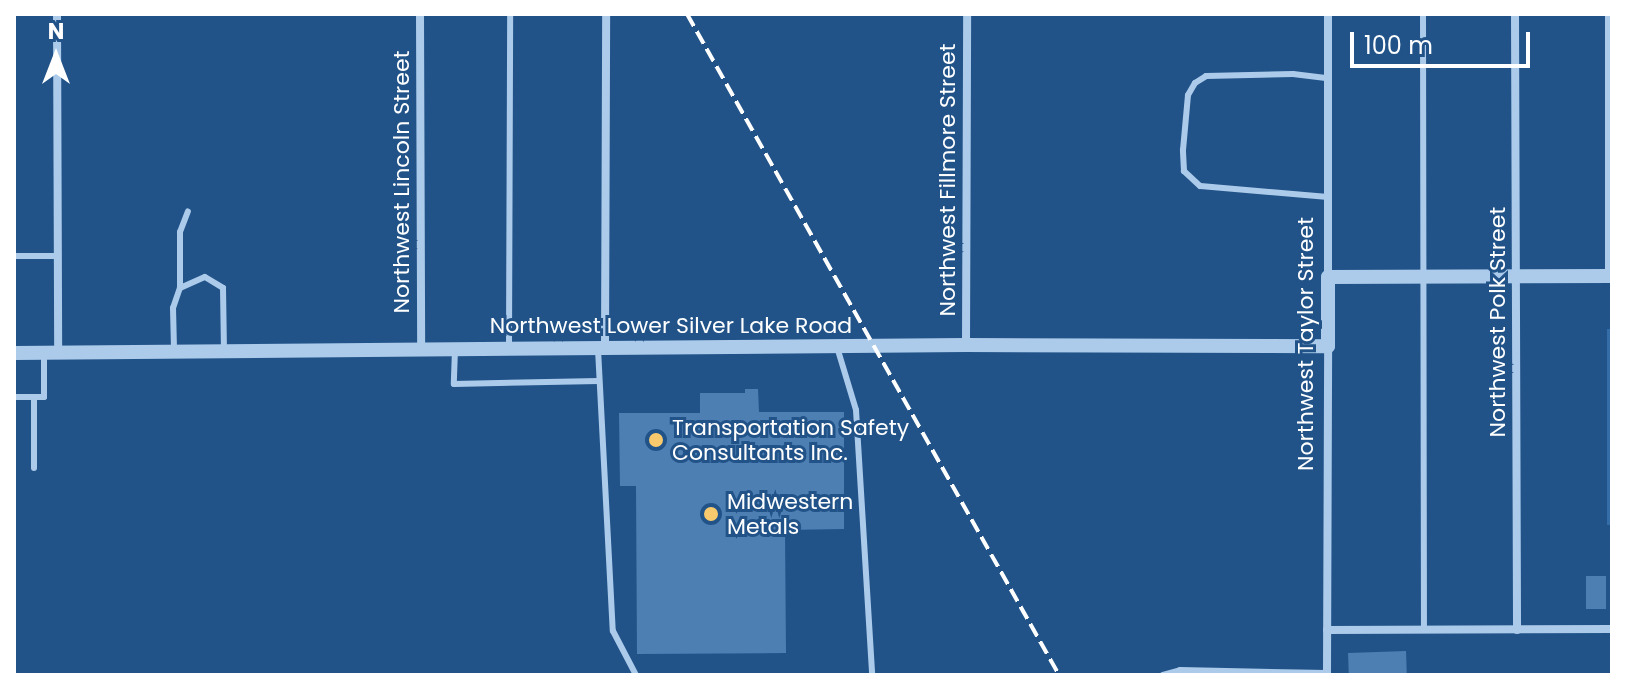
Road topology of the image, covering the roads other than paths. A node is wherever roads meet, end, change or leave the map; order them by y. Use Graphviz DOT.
graph roads {
  1 [pos="57,14"];
  2 [pos="420,14"];
  3 [pos="510,14"];
  4 [pos="606,14"];
  5 [pos="967,14"];
  6 [pos="1328,14"];
  7 [pos="1423,14"];
  8 [pos="1515,14"];
  9 [pos="1608,14"];
  10 [pos="1328,78"];
  11 [pos="1328,197"];
  12 [pos="188,211"];
  13 [pos="14,256"];
  14 [pos="58,256"];
  15 [pos="1610,276"];
  16 [pos="1328,277"];
  17 [pos="1426,277"];
  18 [pos="1516,277"];
  19 [pos="180,288"];
  20 [pos="966,345"];
  21 [pos="1328,346"];
  22 [pos="602,347"];
  23 [pos="837,347"];
  24 [pos="455,349"];
  25 [pos="509,349"];
  26 [pos="421,350"];
  27 [pos="14,353"];
  28 [pos="51,353"];
  29 [pos="174,353"];
  30 [pos="224,353"];
  31 [pos="599,381"];
  32 [pos="14,397"];
  33 [pos="34,397"];
  34 [pos="34,468"];
  35 [pos="1612,629"];
  36 [pos="1327,630"];
  37 [pos="1517,630"];
  38 [pos="1424,631"];
  39 [pos="1327,674"];
  40 [pos="636,675"];
  41 [pos="872,675"];
  42 [pos="1163,675"];
  1 -- 14 [label="street"];
  2 -- 26 [label="street, Northwest Lincoln Street"];
  3 -- 25 [label="lane"];
  4 -- 22 [label="street"];
  5 -- 20 [label="street, Northwest Fillmore Street"];
  6 -- 10 [label="street, Northwest Taylor Street"];
  7 -- 17 [label="lane"];
  8 -- 18 [label="street, Northwest Polk Street"];
  9 -- 15 [label="lane"];
  10 -- 11 [label="street, Northwest Taylor Street"];
  10 -- 11 [label="lane"];
  11 -- 16 [label="street, Northwest Taylor Street"];
  12 -- 19 [label="lane"];
  13 -- 14 [label="lane"];
  14 -- 28 [label="street"];
  15 -- 18 [label="street"];
  16 -- 17 [label="street"];
  16 -- 21 [label="street, Northwest Taylor Street"];
  17 -- 18 [label="street"];
  17 -- 38 [label="lane"];
  18 -- 37 [label="street, Northwest Polk Street"];
  19 -- 29 [label="lane"];
  19 -- 30 [label="lane"];
  20 -- 21 [label="street, Northwest Lower Silver Lake Road"];
  20 -- 23 [label="street, Northwest Lower Silver Lake Road"];
  21 -- 36 [label="street, Northwest Taylor Street"];
  22 -- 23 [label="street, Northwest Lower Silver Lake Road"];
  22 -- 25 [label="street, Northwest Lower Silver Lake Road"];
  22 -- 31 [label="lane"];
  23 -- 41 [label="lane"];
  24 -- 25 [label="street, Northwest Lower Silver Lake Road"];
  24 -- 26 [label="street, Northwest Lower Silver Lake Road"];
  24 -- 31 [label="lane"];
  26 -- 30 [label="street, Northwest Lower Silver Lake Road"];
  27 -- 28 [label="street, Northwest Lower Silver Lake Road"];
  28 -- 29 [label="street, Northwest Lower Silver Lake Road"];
  28 -- 33 [label="lane"];
  29 -- 30 [label="street, Northwest Lower Silver Lake Road"];
  31 -- 40 [label="lane"];
  32 -- 33 [label="lane"];
  33 -- 34 [label="lane"];
  35 -- 37 [label="street"];
  36 -- 38 [label="street"];
  36 -- 39 [label="street, Northwest Taylor Street"];
  37 -- 38 [label="street"];
  39 -- 42 [label="lane"];
}
